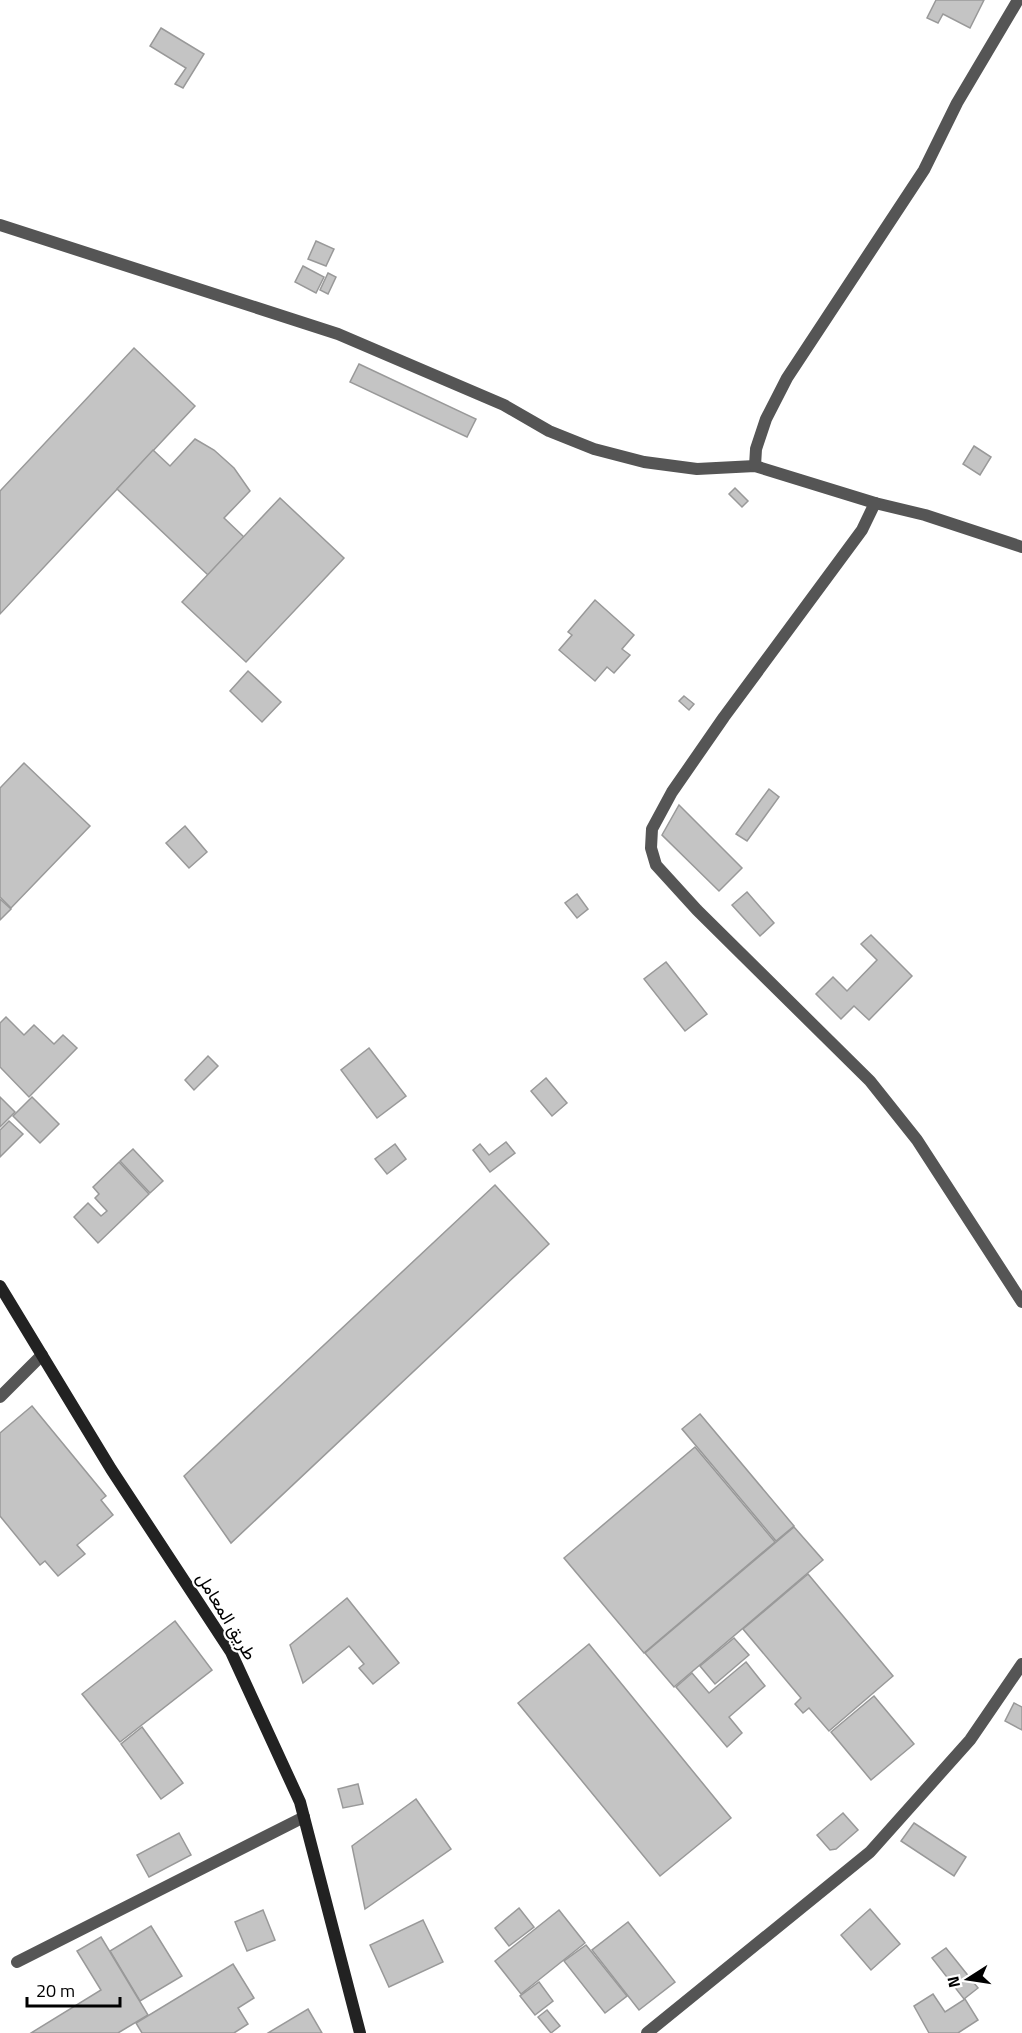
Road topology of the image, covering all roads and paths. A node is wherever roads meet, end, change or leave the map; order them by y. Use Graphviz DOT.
graph roads {
  1 [pos="1018,0"];
  2 [pos="0,225"];
  3 [pos="755,466"];
  4 [pos="875,503"];
  5 [pos="1022,547"];
  6 [pos="0,1286"];
  7 [pos="1022,1302"];
  8 [pos="42,1355"];
  9 [pos="0,1396"];
  10 [pos="1022,1664"];
  11 [pos="304,1817"];
  12 [pos="17,1962"];
  13 [pos="360,2033"];
  14 [pos="647,2033"];
  1 -- 3 [label="street"];
  2 -- 3 [label="street"];
  3 -- 4 [label="street"];
  4 -- 5 [label="street"];
  4 -- 7 [label="street"];
  6 -- 8 [label="main road, طريق المعامل"];
  8 -- 9 [label="street"];
  8 -- 11 [label="main road, طريق المعامل"];
  10 -- 14 [label="street"];
  11 -- 12 [label="street"];
  11 -- 13 [label="main road, طريق المعامل"];
}
